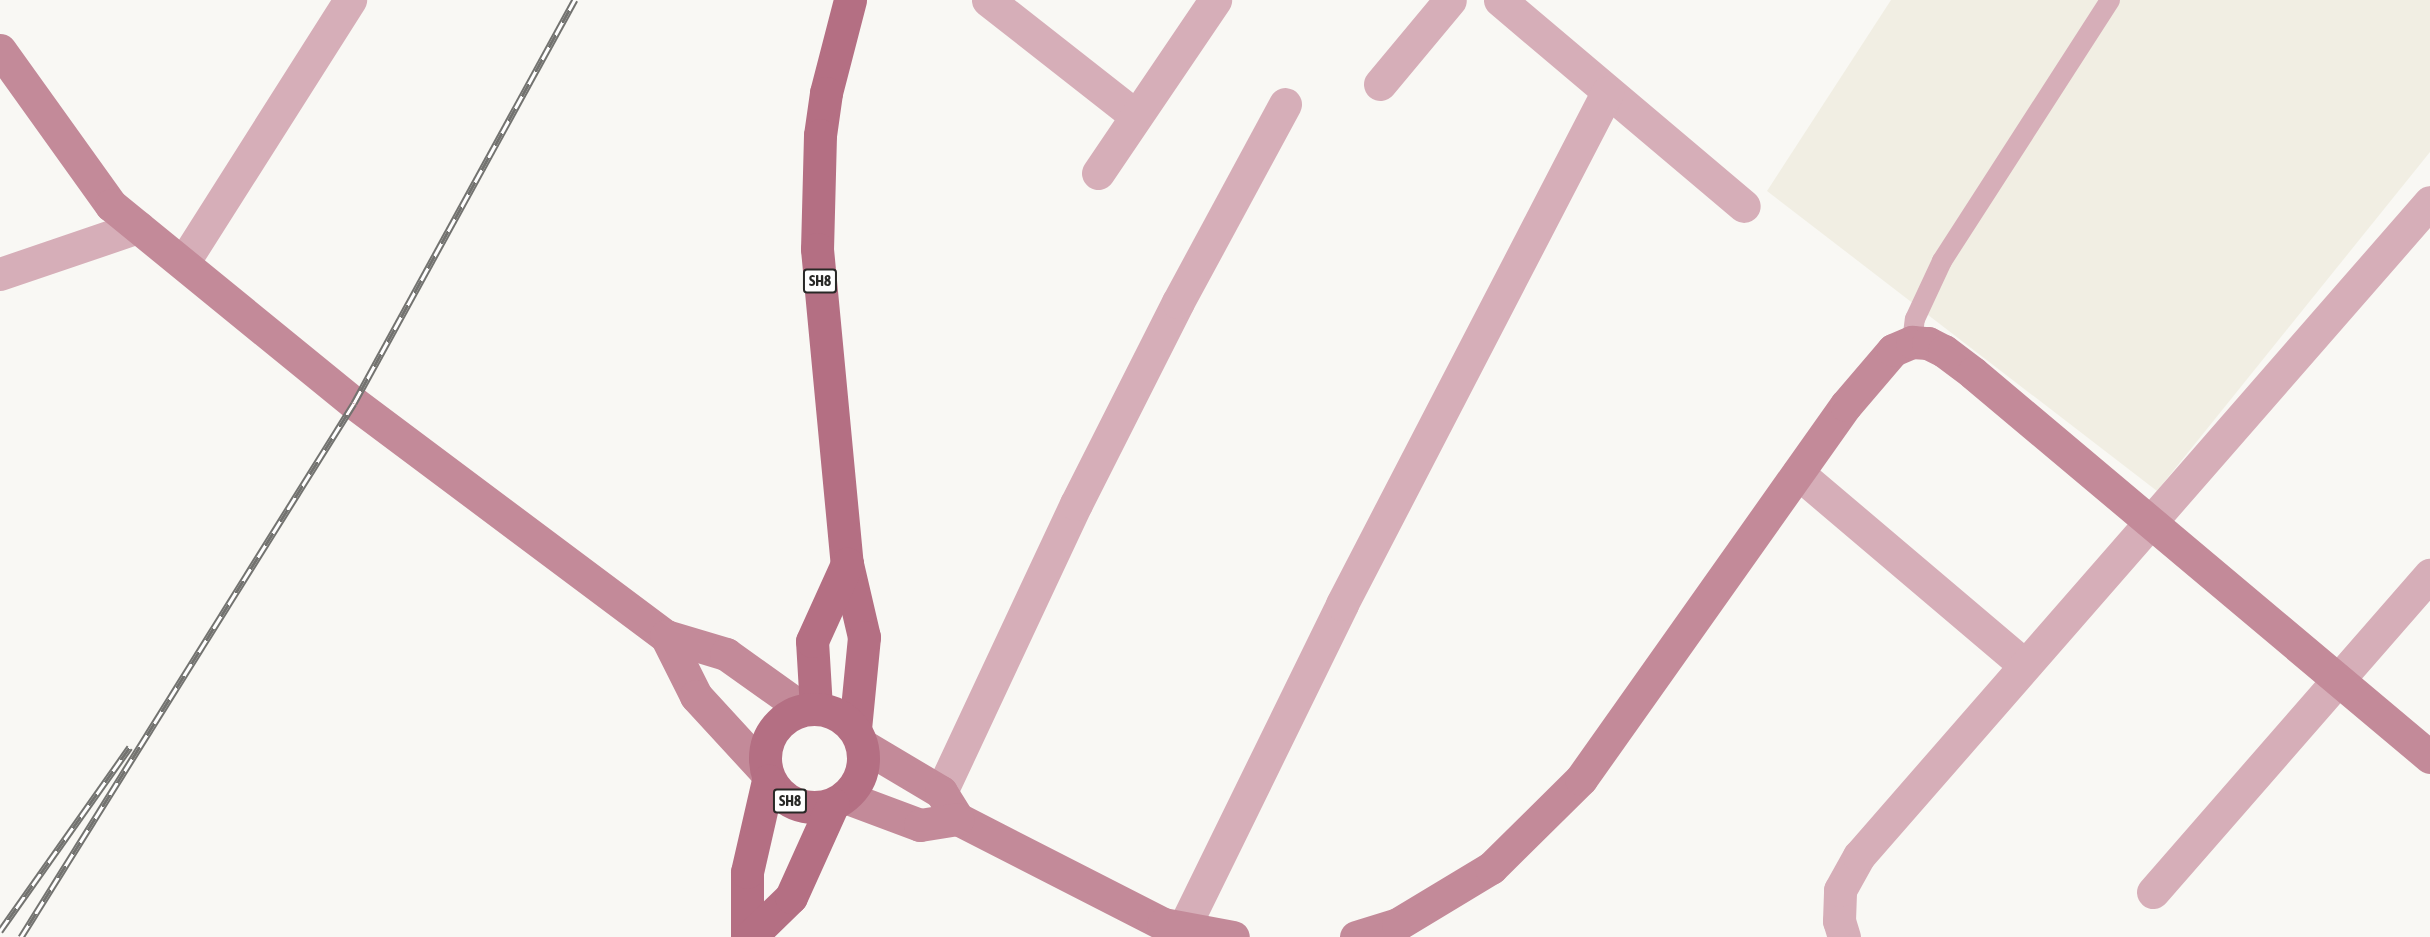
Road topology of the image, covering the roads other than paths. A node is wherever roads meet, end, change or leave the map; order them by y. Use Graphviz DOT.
graph roads {
  1 [pos="350,0"];
  2 [pos="850,0"];
  3 [pos="988,0"];
  4 [pos="1215,0"];
  5 [pos="1450,0"];
  6 [pos="1500,0"];
  7 [pos="2110,0"];
  8 [pos="0,50"];
  9 [pos="1380,84"];
  10 [pos="1607,93"];
  11 [pos="1285,104"];
  12 [pos="1136,116"];
  13 [pos="1098,173"];
  14 [pos="2430,202"];
  15 [pos="1744,206"];
  16 [pos="138,227"];
  17 [pos="183,263"];
  18 [pos="0,274"];
  19 [pos="1912,342"];
  20 [pos="1798,473"];
  21 [pos="2149,520"];
  22 [pos="847,564"];
  23 [pos="2430,575"];
  24 [pos="666,636"];
  25 [pos="2024,665"];
  26 [pos="2339,679"];
  27 [pos="810,709"];
  28 [pos="859,736"];
  29 [pos="2430,757"];
  30 [pos="767,776"];
  31 [pos="839,800"];
  32 [pos="950,806"];
  33 [pos="2153,892"];
  34 [pos="1184,927"];
  35 [pos="749,937"];
  36 [pos="1233,937"];
  37 [pos="1356,937"];
  38 [pos="1844,937"];
  1 -- 17 [label="street"];
  2 -- 22 [label="main road, SH8"];
  3 -- 12 [label="street"];
  4 -- 12 [label="street"];
  5 -- 9 [label="street"];
  6 -- 10 [label="street"];
  7 -- 19 [label="lane"];
  8 -- 16 [label="street"];
  10 -- 15 [label="street"];
  10 -- 34 [label="street"];
  11 -- 32 [label="street"];
  12 -- 13 [label="street"];
  14 -- 21 [label="street"];
  16 -- 17 [label="street"];
  16 -- 18 [label="street"];
  17 -- 24 [label="street"];
  19 -- 20 [label="street"];
  19 -- 21 [label="street"];
  20 -- 25 [label="street"];
  20 -- 37 [label="street"];
  21 -- 25 [label="street"];
  21 -- 26 [label="street"];
  22 -- 27 [label="main road, SH8"];
  22 -- 28 [label="main road, SH8"];
  23 -- 26 [label="street"];
  24 -- 27 [label="street"];
  24 -- 30 [label="street"];
  25 -- 38 [label="street"];
  26 -- 29 [label="street"];
  26 -- 33 [label="street"];
  27 -- 28 [label="main road"];
  27 -- 30 [label="main road, SH8"];
  28 -- 31 [label="main road, SH8"];
  28 -- 32 [label="street"];
  30 -- 31 [label="main road, SH8"];
  30 -- 35 [label="main road, SH8"];
  31 -- 32 [label="street"];
  31 -- 35 [label="main road, SH8"];
  32 -- 34 [label="street"];
  34 -- 36 [label="street"];
}
